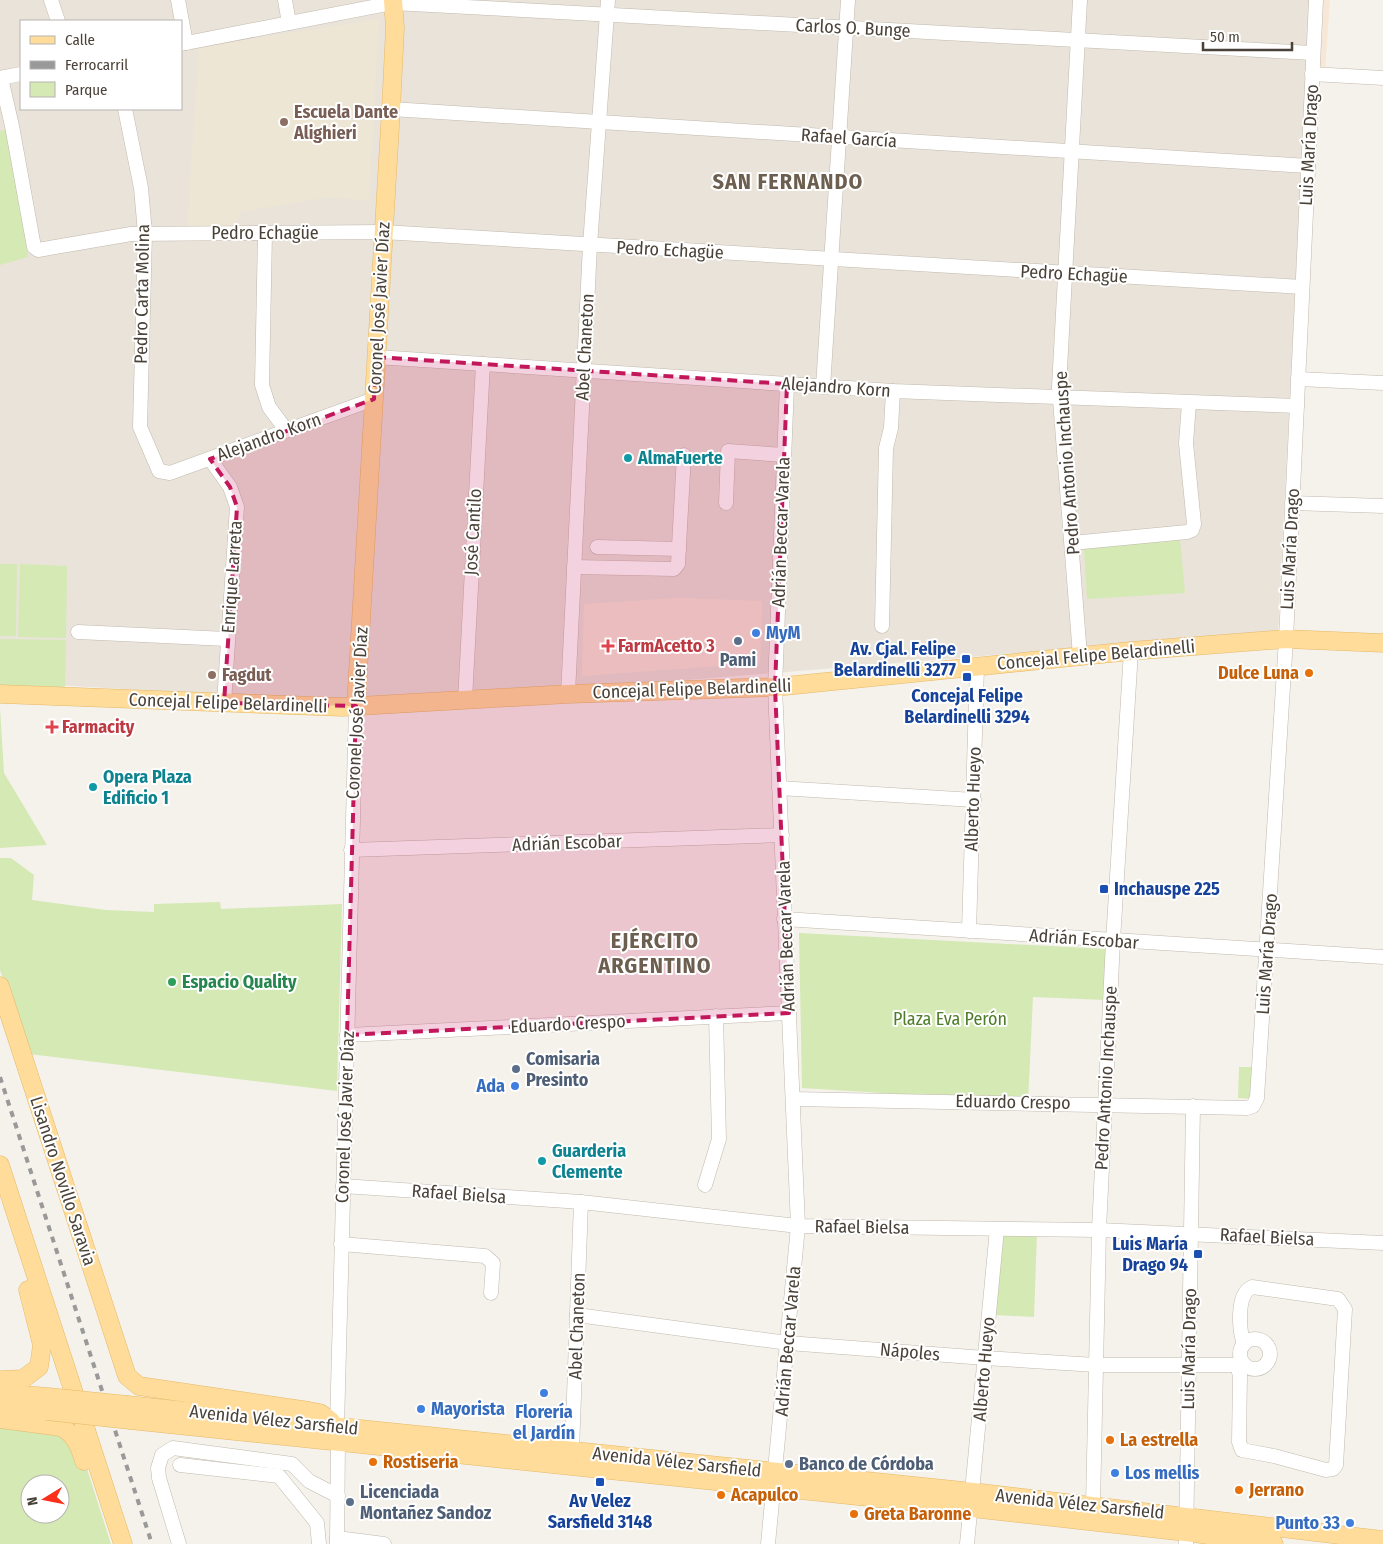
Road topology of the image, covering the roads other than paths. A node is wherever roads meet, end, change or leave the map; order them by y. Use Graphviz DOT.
graph roads {
  1 [pos="51,0"];
  2 [pos="178,0"];
  3 [pos="285,0"];
  4 [pos="608,0"];
  5 [pos="848,0"];
  6 [pos="1080,0"];
  7 [pos="1316,0"];
  8 [pos="393,2"];
  9 [pos="606,15"];
  10 [pos="58,20"];
  11 [pos="181,20"];
  12 [pos="289,23"];
  13 [pos="847,28"];
  14 [pos="182,29"];
  15 [pos="1077,41"];
  16 [pos="184,43"];
  17 [pos="1313,53"];
  18 [pos="20,74"];
  19 [pos="1312,74"];
  20 [pos="0,78"];
  21 [pos="1383,78"];
  22 [pos="391,109"];
  23 [pos="125,110"];
  24 [pos="598,122"];
  25 [pos="841,137"];
  26 [pos="1071,151"];
  27 [pos="1308,166"];
  28 [pos="383,232"];
  29 [pos="145,233"];
  30 [pos="265,233"];
  31 [pos="590,245"];
  32 [pos="833,259"];
  33 [pos="1064,273"];
  34 [pos="1302,287"];
  35 [pos="376,357"];
  36 [pos="483,364"];
  37 [pos="584,371"];
  38 [pos="1298,379"];
  39 [pos="1383,382"];
  40 [pos="787,384"];
  41 [pos="823,386"];
  42 [pos="893,391"];
  43 [pos="1060,398"];
  44 [pos="374,399"];
  45 [pos="1189,403"];
  46 [pos="1297,406"];
  47 [pos="286,430"];
  48 [pos="684,455"];
  49 [pos="784,455"];
  50 [pos="210,458"];
  51 [pos="164,473"];
  52 [pos="726,503"];
  53 [pos="1292,503"];
  54 [pos="1383,506"];
  55 [pos="1072,543"];
  56 [pos="597,547"];
  57 [pos="679,549"];
  58 [pos="574,567"];
  59 [pos="882,626"];
  60 [pos="78,632"];
  61 [pos="1286,638"];
  62 [pos="227,639"];
  63 [pos="1383,643"];
  64 [pos="1131,651"];
  65 [pos="1080,656"];
  66 [pos="977,666"];
  67 [pos="775,687"];
  68 [pos="0,694"];
  69 [pos="568,694"];
  70 [pos="465,700"];
  71 [pos="224,703"];
  72 [pos="356,706"];
  73 [pos="779,788"];
  74 [pos="974,800"];
  75 [pos="782,835"];
  76 [pos="351,850"];
  77 [pos="784,919"];
  78 [pos="969,931"];
  79 [pos="1113,941"];
  80 [pos="1267,950"];
  81 [pos="1383,957"];
  82 [pos="0,986"];
  83 [pos="789,1013"];
  84 [pos="716,1016"];
  85 [pos="347,1035"];
  86 [pos="1257,1098"];
  87 [pos="793,1099"];
  88 [pos="1105,1104"];
  89 [pos="1193,1106"];
  90 [pos="0,1165"];
  91 [pos="0,1178"];
  92 [pos="705,1185"];
  93 [pos="343,1186"];
  94 [pos="582,1202"];
  95 [pos="798,1226"];
  96 [pos="997,1229"];
  97 [pos="1099,1230"];
  98 [pos="1191,1233"];
  99 [pos="1383,1243"];
  100 [pos="341,1244"];
  101 [pos="491,1293"];
  102 [pos="577,1315"];
  103 [pos="788,1343"];
  104 [pos="1244,1344"];
  105 [pos="985,1358"];
  106 [pos="1096,1365"];
  107 [pos="1188,1366"];
  108 [pos="1241,1366"];
  109 [pos="0,1380"];
  110 [pos="0,1393"];
  111 [pos="47,1404"];
  112 [pos="0,1407"];
  113 [pos="0,1420"];
  114 [pos="83,1422"];
  115 [pos="338,1434"];
  116 [pos="572,1451"];
  117 [pos="180,1465"];
  118 [pos="89,1477"];
  119 [pos="775,1480"];
  120 [pos="338,1496"];
  121 [pos="972,1500"];
  122 [pos="1093,1505"];
  123 [pos="1186,1531"];
  124 [pos="1383,1540"];
  125 [pos="337,1541"];
  126 [pos="111,1544"];
  127 [pos="123,1544"];
  128 [pos="179,1544"];
  129 [pos="319,1544"];
  130 [pos="384,1544"];
  131 [pos="768,1544"];
  132 [pos="967,1544"];
  133 [pos="1274,1544"];
  1 -- 10 [label="street"];
  2 -- 11 [label="street"];
  3 -- 12 [label="street"];
  4 -- 9 [label="street, Abel Chaneton"];
  5 -- 13 [label="street"];
  6 -- 15 [label="street, Pedro Antonio Inchauspe"];
  7 -- 17 [label="street, Luis María Drago"];
  8 -- 9 [label="street, Carlos O. Bunge"];
  8 -- 12 [label="street, Carlos O. Bunge"];
  8 -- 22 [label="main road, Coronel José Javier Díaz"];
  9 -- 13 [label="street, Carlos O. Bunge"];
  9 -- 24 [label="street, Abel Chaneton"];
  12 -- 16 [label="street, Carlos O. Bunge"];
  13 -- 15 [label="street, Carlos O. Bunge"];
  13 -- 25 [label="street"];
  14 -- 16 [label="street"];
  15 -- 17 [label="street, Carlos O. Bunge"];
  15 -- 26 [label="street, Pedro Antonio Inchauspe"];
  17 -- 19 [label="street, Luis María Drago"];
  18 -- 20 [label="street"];
  19 -- 21 [label="street"];
  19 -- 27 [label="street, Luis María Drago"];
  20 -- 29 [label="street, Pedro Echagüe"];
  22 -- 24 [label="street, Rafael García"];
  22 -- 28 [label="main road, Coronel José Javier Díaz"];
  23 -- 29 [label="street, Pedro Carta Molina"];
  24 -- 25 [label="street, Rafael García"];
  24 -- 31 [label="street, Abel Chaneton"];
  25 -- 26 [label="street, Rafael García"];
  25 -- 32 [label="street"];
  26 -- 27 [label="street, Rafael García"];
  26 -- 33 [label="street, Pedro Antonio Inchauspe"];
  27 -- 34 [label="street, Luis María Drago"];
  28 -- 30 [label="street, Pedro Echagüe"];
  28 -- 31 [label="street, Pedro Echagüe"];
  28 -- 35 [label="main road, Coronel José Javier Díaz"];
  29 -- 30 [label="street, Pedro Echagüe"];
  29 -- 51 [label="street, Pedro Carta Molina"];
  30 -- 47 [label="street"];
  31 -- 32 [label="street, Pedro Echagüe"];
  31 -- 37 [label="street, Abel Chaneton"];
  32 -- 33 [label="street, Pedro Echagüe"];
  32 -- 41 [label="street"];
  33 -- 34 [label="street, Pedro Echagüe"];
  33 -- 43 [label="street, Pedro Antonio Inchauspe"];
  34 -- 38 [label="street, Luis María Drago"];
  35 -- 36 [label="street, Alejandro Korn"];
  35 -- 44 [label="main road, Coronel José Javier Díaz"];
  36 -- 37 [label="street, Alejandro Korn"];
  36 -- 70 [label="street, José Cantilo"];
  37 -- 40 [label="street, Alejandro Korn"];
  37 -- 58 [label="street, Abel Chaneton"];
  38 -- 39 [label="street"];
  38 -- 46 [label="street, Luis María Drago"];
  40 -- 41 [label="street, Alejandro Korn"];
  40 -- 49 [label="street, Adrián Beccar Varela"];
  41 -- 42 [label="street, Alejandro Korn"];
  42 -- 43 [label="street, Alejandro Korn"];
  42 -- 59 [label="street"];
  43 -- 45 [label="street, Alejandro Korn"];
  43 -- 55 [label="street, Pedro Antonio Inchauspe"];
  44 -- 47 [label="street, Alejandro Korn"];
  44 -- 72 [label="main road, Coronel José Javier Díaz"];
  45 -- 46 [label="street, Alejandro Korn"];
  45 -- 55 [label="street"];
  46 -- 53 [label="street, Luis María Drago"];
  47 -- 50 [label="street, Alejandro Korn"];
  48 -- 57 [label="street"];
  49 -- 52 [label="street"];
  49 -- 67 [label="street, Adrián Beccar Varela"];
  50 -- 51 [label="street, Alejandro Korn"];
  50 -- 62 [label="street, Enrique Larreta"];
  53 -- 54 [label="street"];
  53 -- 61 [label="street, Luis María Drago"];
  55 -- 65 [label="street, Pedro Antonio Inchauspe"];
  56 -- 57 [label="street"];
  57 -- 58 [label="street"];
  58 -- 69 [label="street, Abel Chaneton"];
  60 -- 62 [label="street"];
  61 -- 63 [label="main road, Concejal Felipe Belardinelli"];
  61 -- 64 [label="main road, Concejal Felipe Belardinelli"];
  61 -- 80 [label="street, Luis María Drago"];
  62 -- 71 [label="street, Enrique Larreta"];
  64 -- 65 [label="main road, Concejal Felipe Belardinelli"];
  64 -- 79 [label="street, Pedro Antonio Inchauspe"];
  65 -- 66 [label="main road, Concejal Felipe Belardinelli"];
  66 -- 67 [label="main road, Concejal Felipe Belardinelli"];
  66 -- 74 [label="street, Alberto Hueyo"];
  67 -- 69 [label="main road, Concejal Felipe Belardinelli"];
  67 -- 73 [label="street, Adrián Beccar Varela"];
  68 -- 71 [label="main road, Concejal Felipe Belardinelli"];
  69 -- 70 [label="main road, Concejal Felipe Belardinelli"];
  70 -- 72 [label="main road, Concejal Felipe Belardinelli"];
  71 -- 72 [label="main road, Concejal Felipe Belardinelli"];
  72 -- 76 [label="street, Coronel José Javier Díaz"];
  73 -- 74 [label="street"];
  73 -- 75 [label="street, Adrián Beccar Varela"];
  74 -- 78 [label="street, Alberto Hueyo"];
  75 -- 76 [label="street, Adrián Escobar"];
  75 -- 77 [label="street, Adrián Beccar Varela"];
  76 -- 85 [label="street, Coronel José Javier Díaz"];
  77 -- 78 [label="street, Adrián Escobar"];
  77 -- 83 [label="street, Adrián Beccar Varela"];
  78 -- 79 [label="street, Adrián Escobar"];
  79 -- 80 [label="street, Adrián Escobar"];
  79 -- 88 [label="street, Pedro Antonio Inchauspe"];
  80 -- 81 [label="street, Adrián Escobar"];
  80 -- 86 [label="street, Luis María Drago"];
  82 -- 115 [label="main road, Lisandro Novillo Saravia"];
  83 -- 84 [label="street, Eduardo Crespo"];
  83 -- 87 [label="street, Adrián Beccar Varela"];
  84 -- 85 [label="street, Eduardo Crespo"];
  84 -- 92 [label="street"];
  85 -- 93 [label="street, Coronel José Javier Díaz"];
  86 -- 89 [label="street, Eduardo Crespo"];
  87 -- 88 [label="street, Eduardo Crespo"];
  87 -- 95 [label="street, Adrián Beccar Varela"];
  88 -- 89 [label="street, Eduardo Crespo"];
  88 -- 97 [label="street, Pedro Antonio Inchauspe"];
  89 -- 98 [label="street, Luis María Drago"];
  90 -- 114 [label="main road"];
  91 -- 109 [label="main road"];
  93 -- 94 [label="street, Rafael Bielsa"];
  93 -- 100 [label="street, Coronel José Javier Díaz"];
  94 -- 95 [label="street, Rafael Bielsa"];
  94 -- 102 [label="street, Abel Chaneton"];
  95 -- 96 [label="street, Rafael Bielsa"];
  95 -- 103 [label="street, Adrián Beccar Varela"];
  96 -- 97 [label="street, Rafael Bielsa"];
  96 -- 105 [label="street, Alberto Hueyo"];
  97 -- 98 [label="street, Rafael Bielsa"];
  97 -- 106 [label="street, Pedro Antonio Inchauspe"];
  98 -- 99 [label="street, Rafael Bielsa"];
  98 -- 107 [label="street, Luis María Drago"];
  100 -- 101 [label="street"];
  100 -- 115 [label="street, Coronel José Javier Díaz"];
  102 -- 103 [label="street, Nápoles"];
  102 -- 116 [label="street, Abel Chaneton"];
  103 -- 105 [label="street, Nápoles"];
  103 -- 119 [label="street, Adrián Beccar Varela"];
  104 -- 108 [label="street"];
  104 -- 108 [label="street, Nápoles"];
  104 -- 108 [label="street"];
  105 -- 106 [label="street, Nápoles"];
  105 -- 121 [label="street, Alberto Hueyo"];
  106 -- 107 [label="street, Nápoles"];
  106 -- 122 [label="street, Pedro Antonio Inchauspe"];
  107 -- 108 [label="street, Nápoles"];
  107 -- 123 [label="street, Luis María Drago"];
  110 -- 111 [label="main road, Avenida Vélez Sarsfield"];
  111 -- 112 [label="main road, Avenida Vélez Sarsfield"];
  111 -- 115 [label="main road, Avenida Vélez Sarsfield, bridge"];
  113 -- 118 [label="main road"];
  114 -- 118 [label="main road"];
  114 -- 127 [label="main road"];
  115 -- 116 [label="main road, Avenida Vélez Sarsfield"];
  115 -- 119 [label="main road, Avenida Vélez Sarsfield"];
  115 -- 120 [label="street, Coronel José Javier Díaz"];
  116 -- 119 [label="main road, Avenida Vélez Sarsfield"];
  117 -- 129 [label="street"];
  118 -- 126 [label="main road"];
  119 -- 121 [label="main road, Avenida Vélez Sarsfield"];
  119 -- 131 [label="street, Adrián Beccar Varela"];
  120 -- 125 [label="street, Coronel José Javier Díaz"];
  120 -- 128 [label="street"];
  121 -- 122 [label="main road, Avenida Vélez Sarsfield"];
  121 -- 123 [label="main road, Avenida Vélez Sarsfield"];
  121 -- 132 [label="street, Alberto Hueyo"];
  122 -- 123 [label="main road, Avenida Vélez Sarsfield"];
  123 -- 124 [label="main road, Avenida Vélez Sarsfield"];
  123 -- 133 [label="main road, Avenida Vélez Sarsfield"];
  125 -- 130 [label="street"];
}
